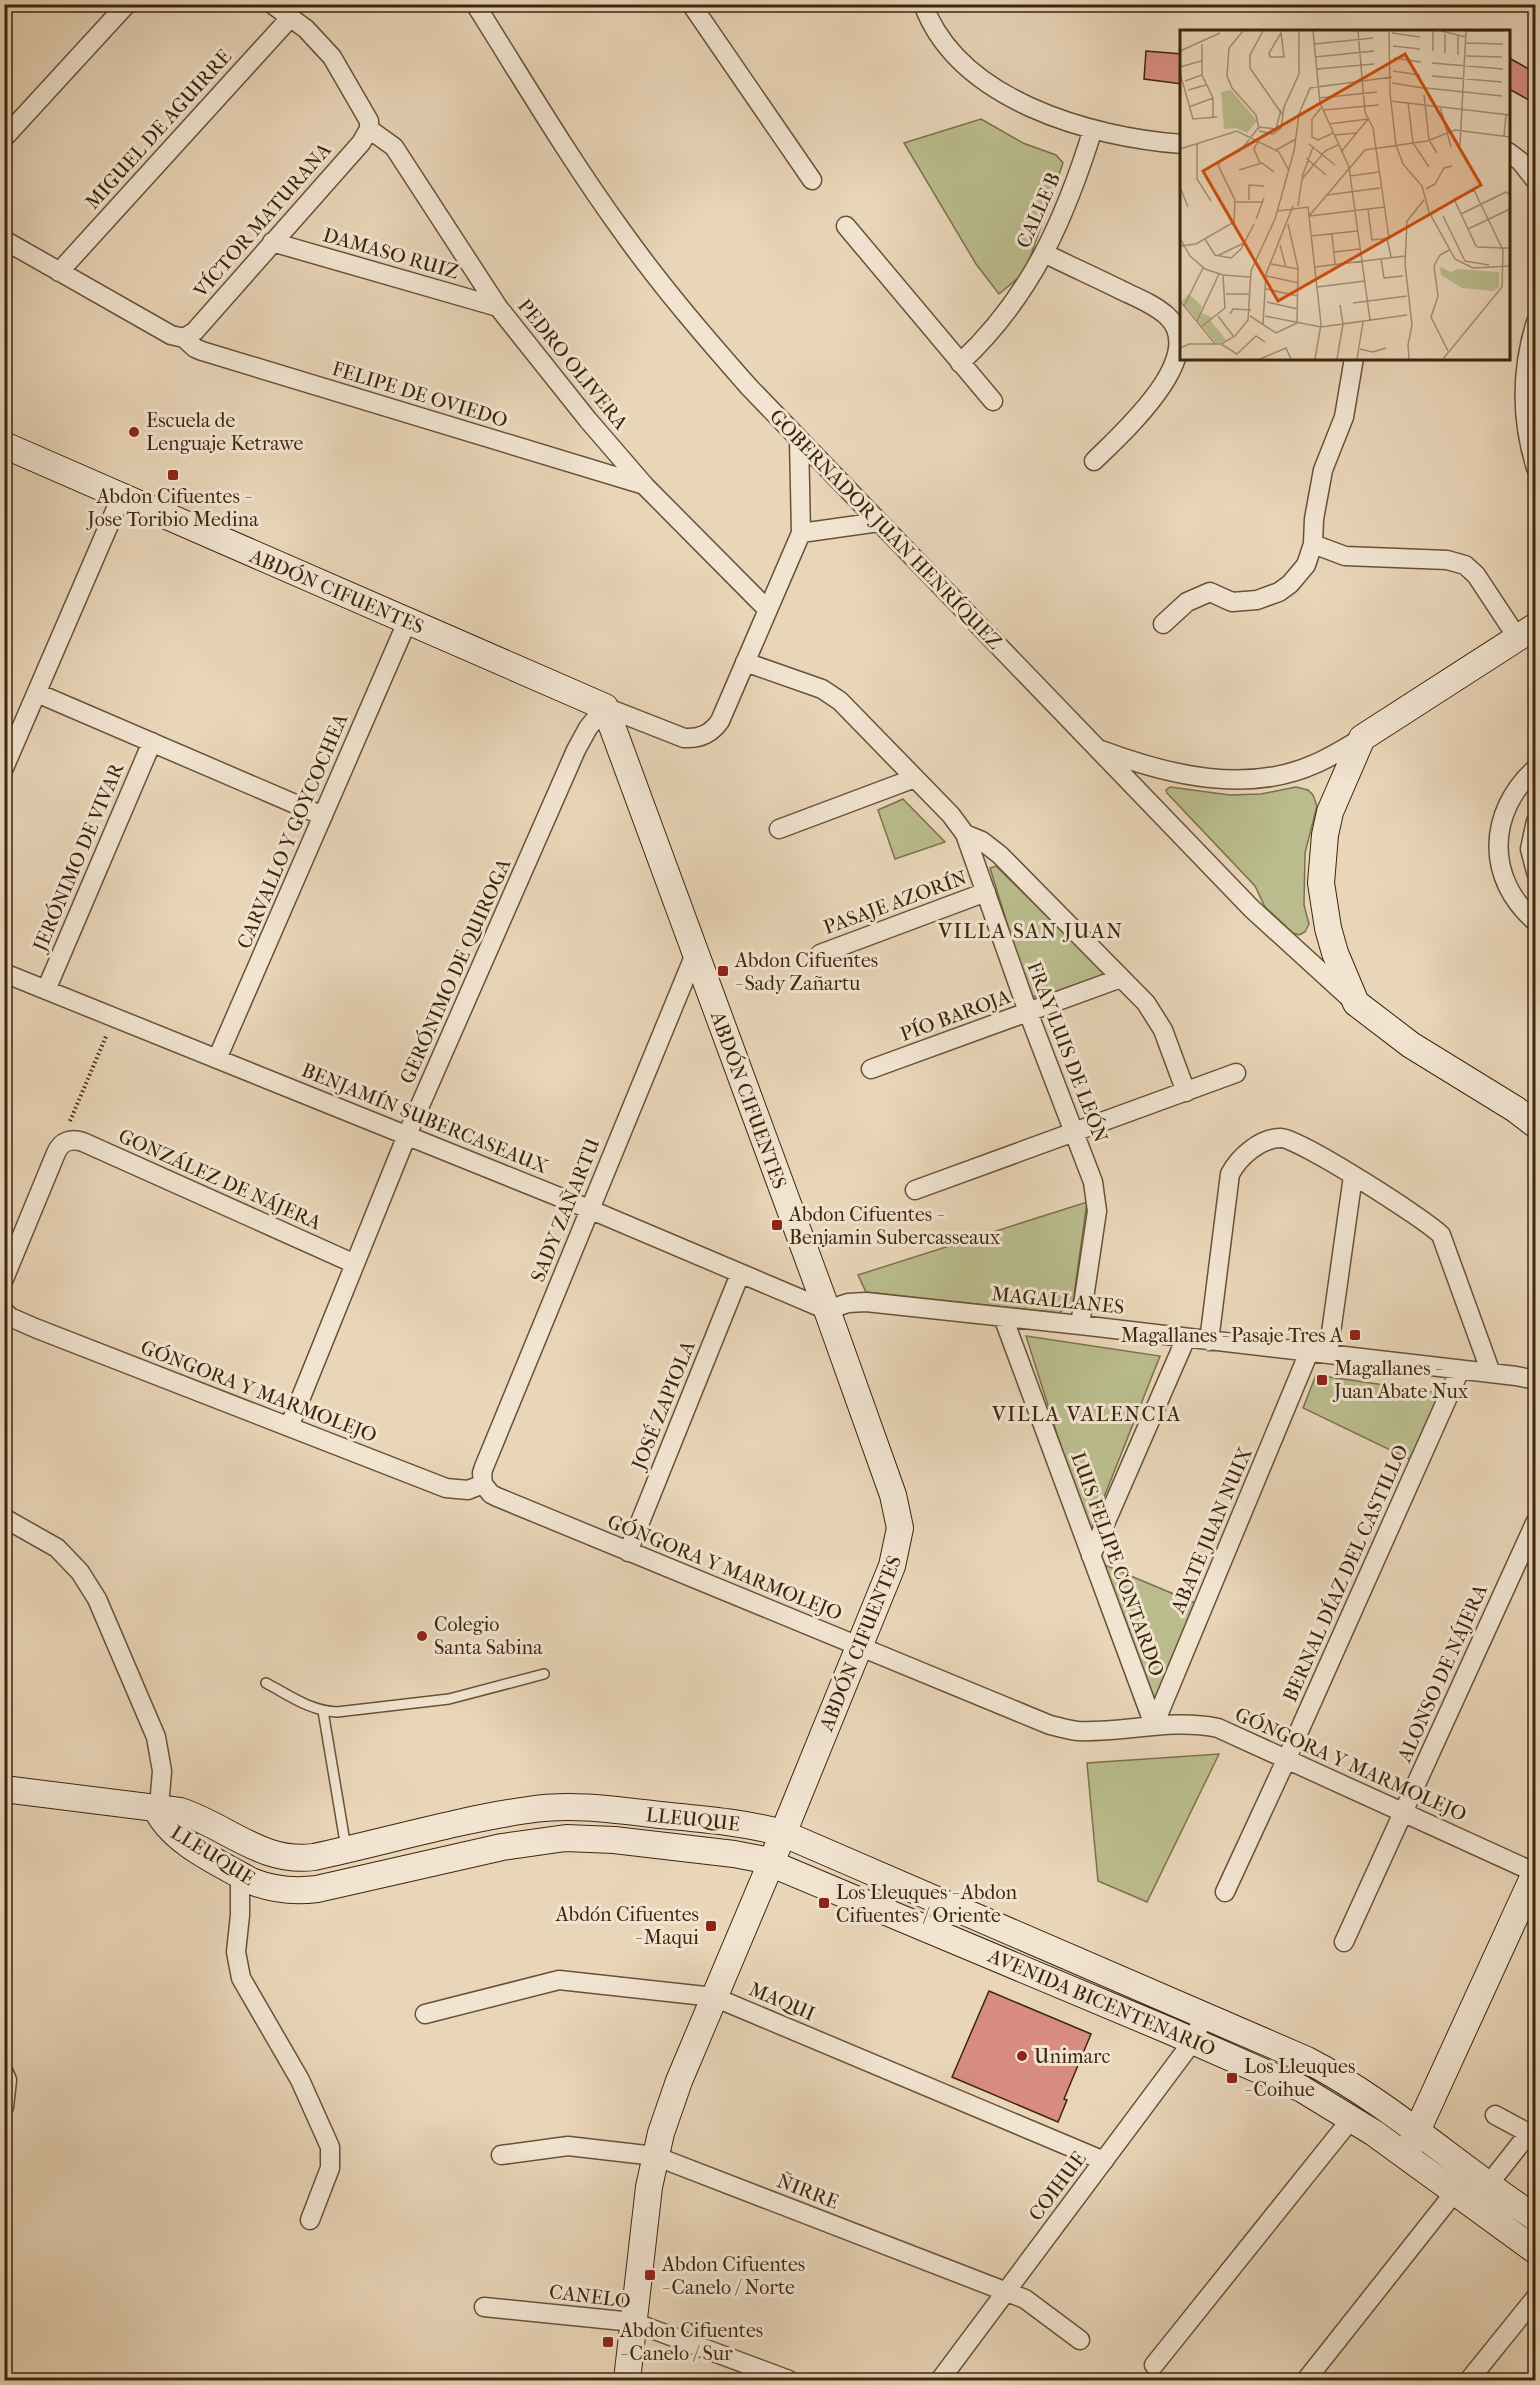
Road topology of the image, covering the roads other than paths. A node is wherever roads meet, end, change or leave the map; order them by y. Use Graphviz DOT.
graph roads {
  1 [pos="127,4"];
  2 [pos="272,4"];
  3 [pos="475,4"];
  4 [pos="923,4"];
  5 [pos="693,6"];
  6 [pos="291,17"];
  7 [pos="369,129"];
  8 [pos="1093,129"];
  9 [pos="4,138"];
  10 [pos="1180,144"];
  11 [pos="1510,153"];
  12 [pos="812,180"];
  13 [pos="1536,181"];
  14 [pos="846,226"];
  15 [pos="4,240"];
  16 [pos="272,242"];
  17 [pos="1044,253"];
  18 [pos="59,272"];
  19 [pos="498,307"];
  20 [pos="1536,322"];
  21 [pos="184,338"];
  22 [pos="1354,360"];
  23 [pos="960,363"];
  24 [pos="993,401"];
  25 [pos="799,439"];
  26 [pos="4,445"];
  27 [pos="1094,461"];
  28 [pos="1536,468"];
  29 [pos="645,486"];
  30 [pos="121,497"];
  31 [pos="879,522"];
  32 [pos="801,533"];
  33 [pos="1313,544"];
  34 [pos="768,610"];
  35 [pos="407,622"];
  36 [pos="1163,624"];
  37 [pos="1526,632"];
  38 [pos="745,662"];
  39 [pos="37,693"];
  40 [pos="605,707"];
  41 [pos="1362,738"];
  42 [pos="152,742"];
  43 [pos="1096,748"];
  44 [pos="4,768"];
  45 [pos="1536,768"];
  46 [pos="915,778"];
  47 [pos="323,816"];
  48 [pos="1536,821"];
  49 [pos="779,829"];
  50 [pos="965,834"];
  51 [pos="1536,872"];
  52 [pos="986,892"];
  53 [pos="1536,922"];
  54 [pos="695,954"];
  55 [pos="820,954"];
  56 [pos="4,973"];
  57 [pos="1122,978"];
  58 [pos="46,990"];
  59 [pos="1356,1003"];
  60 [pos="1028,1012"];
  61 [pos="218,1059"];
  62 [pos="871,1069"];
  63 [pos="1236,1073"];
  64 [pos="1186,1092"];
  65 [pos="1536,1125"];
  66 [pos="1074,1132"];
  67 [pos="407,1135"];
  68 [pos="1353,1176"];
  69 [pos="915,1190"];
  70 [pos="589,1209"];
  71 [pos="355,1264"];
  72 [pos="740,1274"];
  73 [pos="4,1278"];
  74 [pos="827,1310"];
  75 [pos="4,1311"];
  76 [pos="1003,1317"];
  77 [pos="1080,1325"];
  78 [pos="1186,1338"];
  79 [pos="1209,1341"];
  80 [pos="1309,1352"];
  81 [pos="1329,1354"];
  82 [pos="1460,1370"];
  83 [pos="1491,1374"];
  84 [pos="1536,1380"];
  85 [pos="289,1427"];
  86 [pos="483,1484"];
  87 [pos="4,1518"];
  88 [pos="1536,1521"];
  89 [pos="628,1552"];
  90 [pos="1091,1556"];
  91 [pos="859,1647"];
  92 [pos="544,1674"];
  93 [pos="266,1683"];
  94 [pos="322,1711"];
  95 [pos="1154,1725"];
  96 [pos="1287,1758"];
  97 [pos="4,1789"];
  98 [pos="564,1807"];
  99 [pos="156,1808"];
  100 [pos="1404,1812"];
  101 [pos="782,1833"];
  102 [pos="566,1838"];
  103 [pos="347,1850"];
  104 [pos="771,1863"];
  105 [pos="1535,1872"];
  106 [pos="240,1875"];
  107 [pos="1225,1892"];
  108 [pos="1344,1942"];
  109 [pos="714,1996"];
  110 [pos="425,2014"];
  111 [pos="1203,2015"];
  112 [pos="1193,2041"];
  113 [pos="4,2073"];
  114 [pos="4,2107"];
  115 [pos="1495,2115"];
  116 [pos="1352,2118"];
  117 [pos="1418,2131"];
  118 [pos="1532,2135"];
  119 [pos="501,2155"];
  120 [pos="1404,2155"];
  121 [pos="655,2156"];
  122 [pos="1104,2161"];
  123 [pos="1488,2185"];
  124 [pos="1454,2193"];
  125 [pos="1536,2218"];
  126 [pos="310,2220"];
  127 [pos="1536,2251"];
  128 [pos="1006,2292"];
  129 [pos="1536,2297"];
  130 [pos="484,2307"];
  131 [pos="633,2322"];
  132 [pos="1080,2340"];
  133 [pos="1154,2365"];
  134 [pos="627,2380"];
  135 [pos="789,2380"];
  136 [pos="940,2380"];
  137 [pos="1306,2380"];
  138 [pos="1469,2380"];
  1 -- 9 [label="street"];
  2 -- 6 [label="street"];
  3 -- 25 [label="street, GOBERNADOR JUAN HENRÍQUEZ"];
  4 -- 8 [label="street"];
  5 -- 12 [label="street"];
  6 -- 7 [label="street"];
  6 -- 18 [label="street, MIGUEL DE AGUIRRE"];
  7 -- 16 [label="street, VÍCTOR MATURANA"];
  7 -- 19 [label="street, PEDRO OLIVERA"];
  8 -- 10 [label="street"];
  8 -- 17 [label="street, CALLE B"];
  11 -- 13 [label="street"];
  14 -- 23 [label="street"];
  15 -- 18 [label="street, FELIPE DE OVIEDO"];
  16 -- 19 [label="street, DAMASO RUIZ"];
  16 -- 21 [label="street, VÍCTOR MATURANA"];
  17 -- 23 [label="street, CALLE B"];
  17 -- 27 [label="street"];
  18 -- 21 [label="street, FELIPE DE OVIEDO"];
  19 -- 29 [label="street, PEDRO OLIVERA"];
  20 -- 28 [label="street"];
  21 -- 29 [label="street, FELIPE DE OVIEDO"];
  22 -- 33 [label="street"];
  23 -- 24 [label="street"];
  25 -- 31 [label="street, GOBERNADOR JUAN HENRÍQUEZ"];
  25 -- 32 [label="street, ABDÓN CIFUENTES"];
  26 -- 30 [label="street, ABDÓN CIFUENTES"];
  29 -- 34 [label="street, PEDRO OLIVERA"];
  30 -- 35 [label="street, ABDÓN CIFUENTES"];
  30 -- 39 [label="street"];
  31 -- 32 [label="street"];
  31 -- 43 [label="street, GOBERNADOR JUAN HENRÍQUEZ"];
  32 -- 34 [label="street, ABDÓN CIFUENTES"];
  33 -- 36 [label="street"];
  33 -- 37 [label="street"];
  34 -- 38 [label="street, ABDÓN CIFUENTES"];
  35 -- 40 [label="street, ABDÓN CIFUENTES"];
  35 -- 47 [label="street, CARVALLO Y GOYCOCHEA"];
  37 -- 41 [label="street"];
  38 -- 40 [label="street, ABDÓN CIFUENTES"];
  38 -- 46 [label="street, FRAY LUIS DE LEÓN"];
  39 -- 42 [label="street"];
  39 -- 44 [label="street"];
  40 -- 54 [label="street, ABDÓN CIFUENTES"];
  40 -- 67 [label="street, GERÓNIMO DE QUIROGA"];
  41 -- 43 [label="street"];
  41 -- 59 [label="street, GOBERNADOR JUAN HENRÍQUEZ"];
  42 -- 47 [label="street"];
  42 -- 58 [label="street, JERÓNIMO DE VIVAR"];
  43 -- 59 [label="street, GOBERNADOR JUAN HENRÍQUEZ"];
  45 -- 53 [label="street"];
  46 -- 49 [label="street"];
  46 -- 50 [label="street, FRAY LUIS DE LEÓN"];
  47 -- 61 [label="street, CARVALLO Y GOYCOCHEA"];
  48 -- 51 [label="street"];
  50 -- 52 [label="street, FRAY LUIS DE LEÓN"];
  50 -- 57 [label="street"];
  52 -- 55 [label="street, PASAJE AZORÍN"];
  52 -- 60 [label="street, FRAY LUIS DE LEÓN"];
  54 -- 70 [label="street, SADY ZAÑARTU"];
  54 -- 74 [label="street, ABDÓN CIFUENTES"];
  56 -- 58 [label="street, BENJAMÍN SUBERCASEAUX"];
  57 -- 60 [label="street, PÍO BAROJA"];
  57 -- 64 [label="street"];
  58 -- 61 [label="street, BENJAMÍN SUBERCASEAUX"];
  59 -- 65 [label="street, GOBERNADOR JUAN HENRÍQUEZ"];
  60 -- 62 [label="street, PÍO BAROJA"];
  60 -- 66 [label="street, FRAY LUIS DE LEÓN"];
  61 -- 67 [label="street, BENJAMÍN SUBERCASEAUX"];
  63 -- 64 [label="street"];
  64 -- 66 [label="street"];
  66 -- 69 [label="street"];
  66 -- 77 [label="street, FRAY LUIS DE LEÓN"];
  67 -- 70 [label="street, BENJAMÍN SUBERCASEAUX"];
  67 -- 71 [label="street, GERÓNIMO DE QUIROGA"];
  68 -- 79 [label="street"];
  68 -- 81 [label="street"];
  68 -- 83 [label="street"];
  70 -- 72 [label="street, BENJAMÍN SUBERCASEAUX"];
  70 -- 86 [label="street, SADY ZAÑARTU"];
  71 -- 73 [label="street, GONZÁLEZ DE NÁJERA"];
  71 -- 85 [label="street, GERÓNIMO DE QUIROGA"];
  72 -- 74 [label="street, BENJAMÍN SUBERCASEAUX"];
  72 -- 89 [label="street, JOSÉ ZAPIOLA"];
  74 -- 76 [label="street, MAGALLANES"];
  74 -- 91 [label="street, ABDÓN CIFUENTES"];
  75 -- 85 [label="street, GÓNGORA Y MARMOLEJO"];
  76 -- 77 [label="street, MAGALLANES"];
  76 -- 90 [label="street, LUIS FELIPE CONTARDO"];
  77 -- 78 [label="street, MAGALLANES"];
  78 -- 79 [label="street, MAGALLANES"];
  78 -- 90 [label="street"];
  79 -- 80 [label="street, MAGALLANES"];
  80 -- 81 [label="street, MAGALLANES"];
  80 -- 95 [label="street, ABATE JUAN NUIX"];
  81 -- 82 [label="street, MAGALLANES"];
  82 -- 83 [label="street, MAGALLANES"];
  82 -- 96 [label="street, BERNAL DÍAZ DEL CASTILLO"];
  83 -- 84 [label="street, MAGALLANES"];
  85 -- 86 [label="street, GÓNGORA Y MARMOLEJO"];
  86 -- 89 [label="street, GÓNGORA Y MARMOLEJO"];
  87 -- 99 [label="street"];
  88 -- 100 [label="street, ALONSO DE NÁJERA"];
  89 -- 91 [label="street, GÓNGORA Y MARMOLEJO"];
  90 -- 95 [label="street, LUIS FELIPE CONTARDO"];
  91 -- 95 [label="street, GÓNGORA Y MARMOLEJO"];
  91 -- 101 [label="street, ABDÓN CIFUENTES"];
  92 -- 94 [label="lane"];
  93 -- 94 [label="lane"];
  94 -- 103 [label="lane"];
  95 -- 96 [label="street, GÓNGORA Y MARMOLEJO"];
  96 -- 100 [label="street, GÓNGORA Y MARMOLEJO"];
  96 -- 107 [label="street, BERNAL DÍAZ DEL CASTILLO"];
  97 -- 99 [label="street"];
  98 -- 101 [label="street, LLEUQUE"];
  98 -- 102 [label="street"];
  98 -- 103 [label="street, LLEUQUE"];
  99 -- 103 [label="street, LLEUQUE"];
  99 -- 106 [label="street, LLEUQUE"];
  100 -- 105 [label="street, GÓNGORA Y MARMOLEJO"];
  100 -- 108 [label="street, ALONSO DE NÁJERA"];
  101 -- 104 [label="street, ABDÓN CIFUENTES"];
  101 -- 111 [label="street, AVENIDA BICENTENARIO"];
  102 -- 104 [label="street, LLEUQUE"];
  102 -- 106 [label="street, LLEUQUE"];
  104 -- 109 [label="street, ABDÓN CIFUENTES"];
  104 -- 112 [label="street, AVENIDA BICENTENARIO"];
  105 -- 117 [label="street"];
  106 -- 126 [label="street"];
  109 -- 110 [label="street, MAQUI"];
  109 -- 121 [label="street, ABDÓN CIFUENTES"];
  109 -- 122 [label="street, MAQUI"];
  111 -- 112 [label="street, COIHUE"];
  111 -- 117 [label="street, AVENIDA BICENTENARIO"];
  112 -- 116 [label="street, AVENIDA BICENTENARIO"];
  112 -- 122 [label="street, COIHUE"];
  113 -- 114 [label="street"];
  115 -- 118 [label="street"];
  116 -- 120 [label="street, AVENIDA BICENTENARIO"];
  116 -- 133 [label="street"];
  117 -- 120 [label="street"];
  117 -- 123 [label="street, AVENIDA BICENTENARIO"];
  118 -- 123 [label="street"];
  119 -- 121 [label="street, ÑIRRE"];
  120 -- 124 [label="street, AVENIDA BICENTENARIO"];
  121 -- 128 [label="street, ÑIRRE"];
  121 -- 131 [label="street, ABDÓN CIFUENTES"];
  122 -- 128 [label="street, COIHUE"];
  123 -- 125 [label="street, AVENIDA BICENTENARIO"];
  124 -- 127 [label="street, AVENIDA BICENTENARIO"];
  124 -- 137 [label="street"];
  128 -- 132 [label="street, ÑIRRE"];
  128 -- 136 [label="street, COIHUE"];
  129 -- 138 [label="street"];
  130 -- 131 [label="street, CANELO"];
  131 -- 134 [label="street, ABDÓN CIFUENTES"];
  131 -- 135 [label="street, CANELO"];
}
